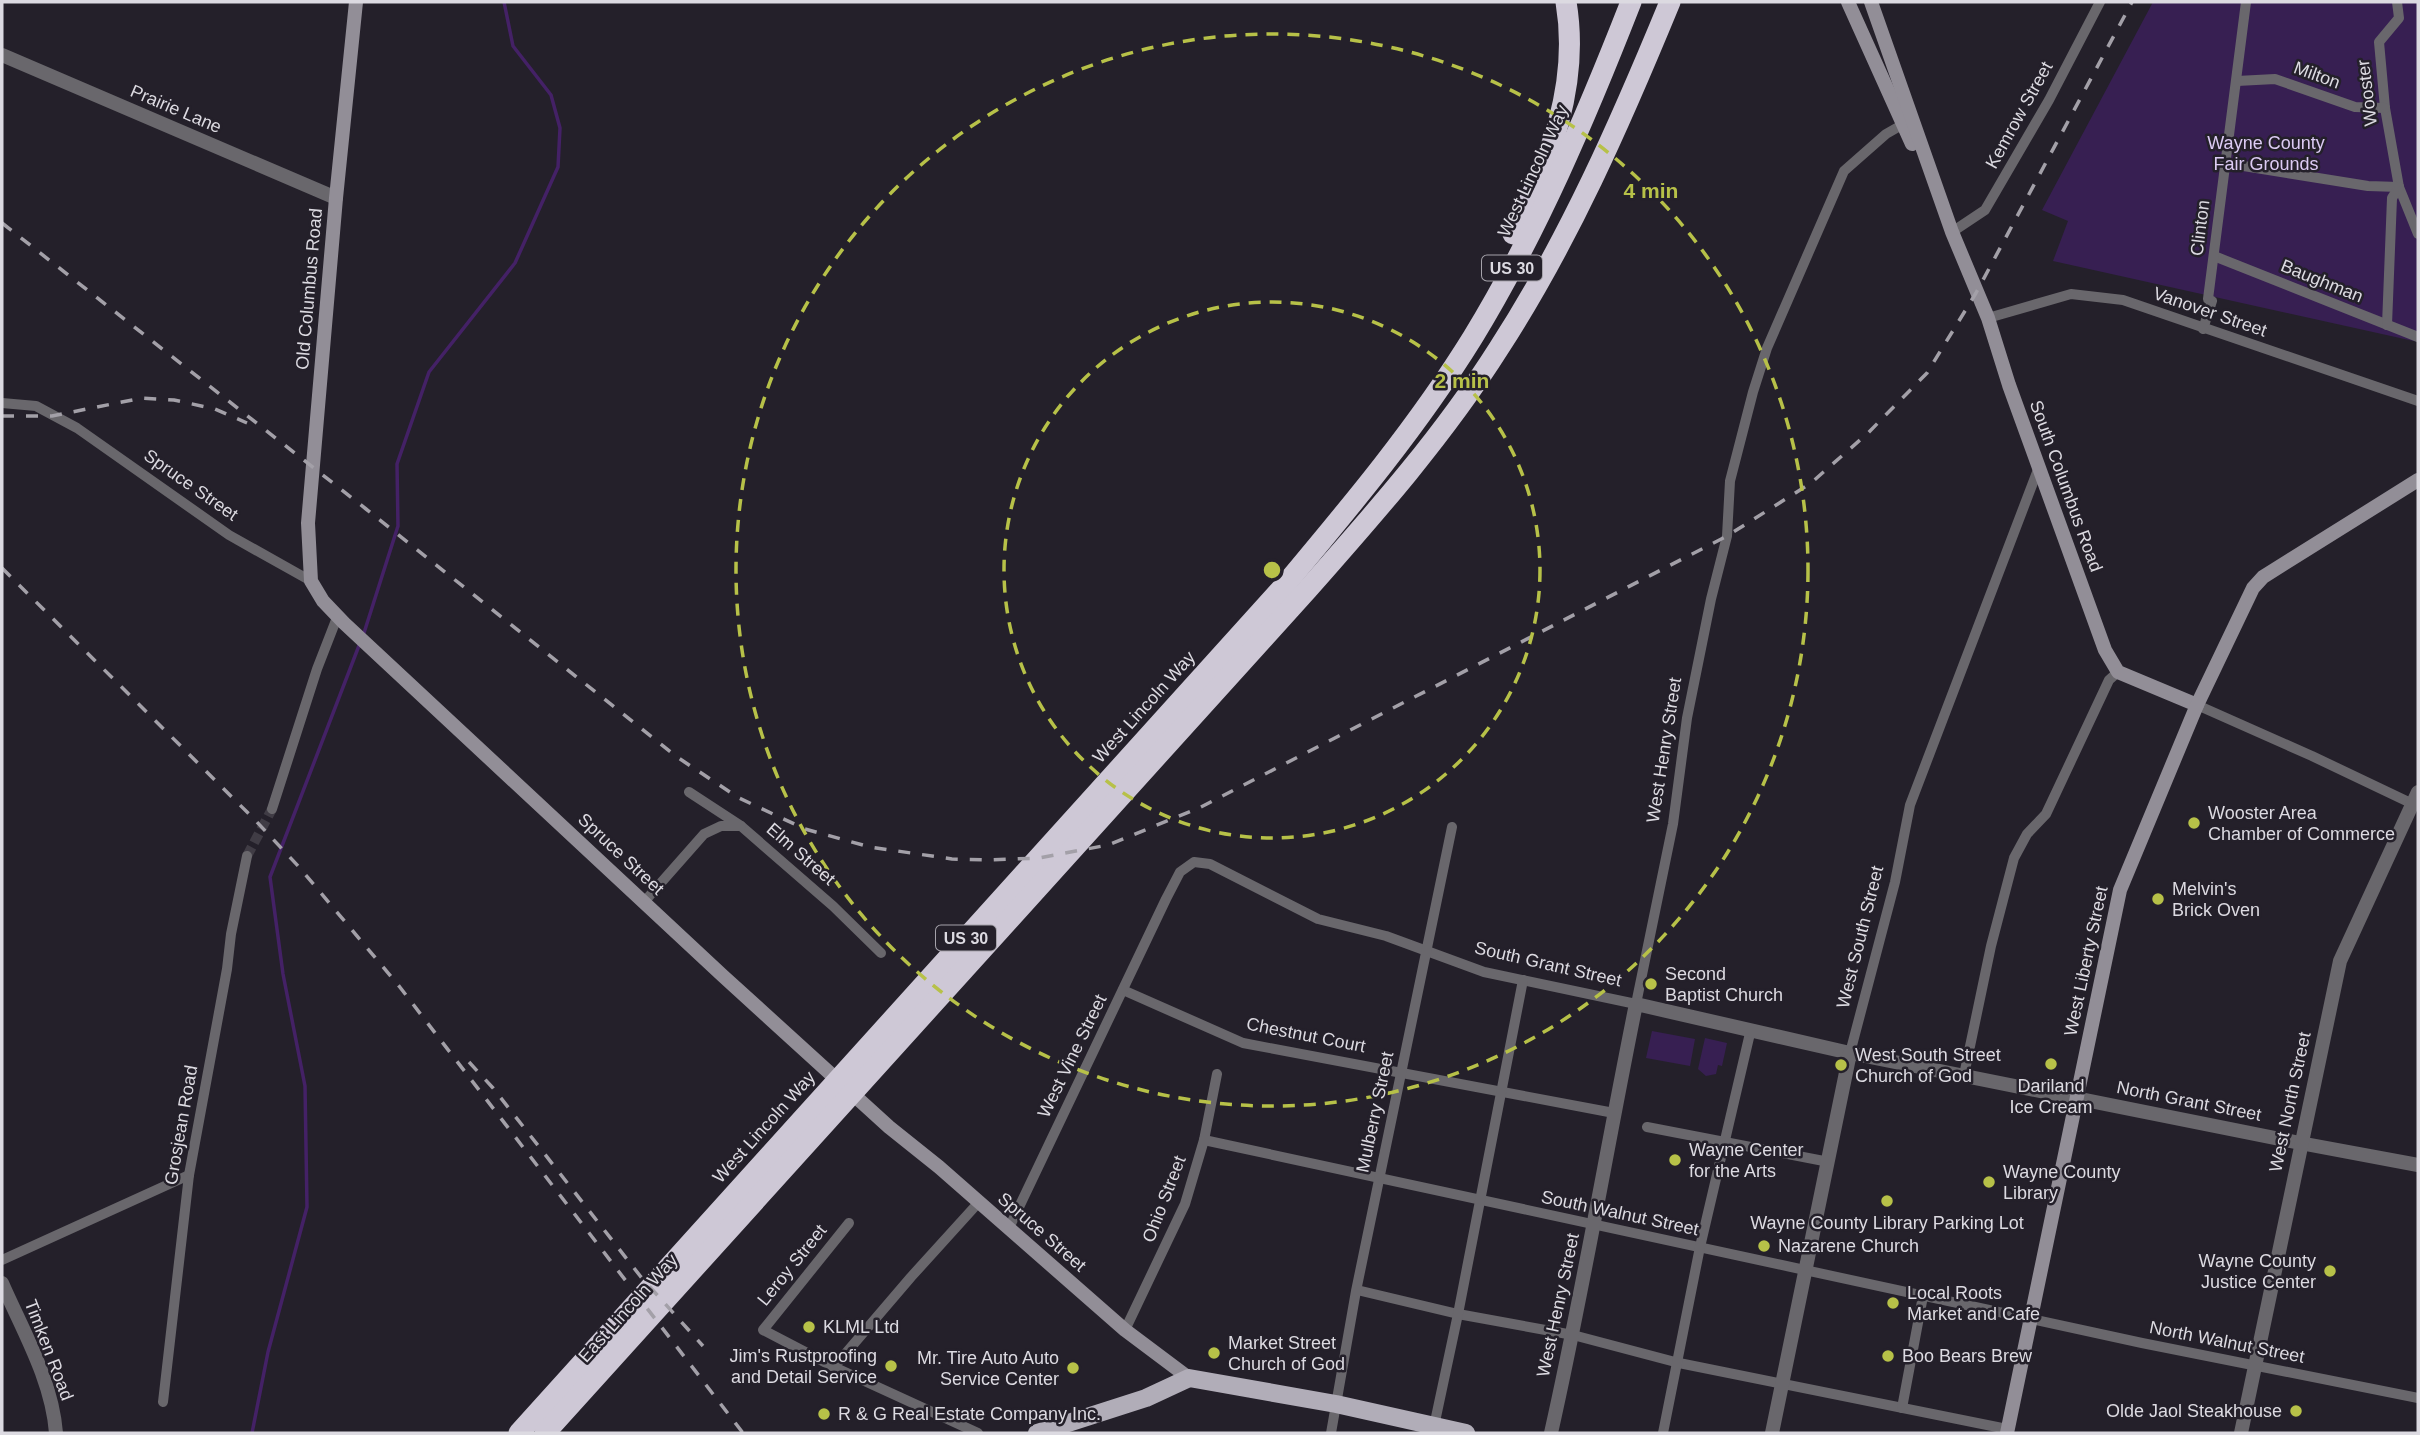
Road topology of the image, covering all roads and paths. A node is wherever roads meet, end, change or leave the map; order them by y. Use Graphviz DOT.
graph roads {
  1 [pos="356,2"];
  2 [pos="1566,2"];
  3 [pos="1631,2"];
  4 [pos="1670,2"];
  5 [pos="1676,2"];
  6 [pos="1848,2"];
  7 [pos="1871,2"];
  8 [pos="2101,2"];
  9 [pos="2246,2"];
  10 [pos="2397,2"];
  11 [pos="1658,30"];
  12 [pos="2,55"];
  13 [pos="2237,81"];
  14 [pos="2385,108"];
  15 [pos="1908,122"];
  16 [pos="2225,163"];
  17 [pos="2399,187"];
  18 [pos="336,198"];
  19 [pos="1952,232"];
  20 [pos="2418,234"];
  21 [pos="2214,256"];
  22 [pos="1988,318"];
  23 [pos="2387,325"];
  24 [pos="2203,329"];
  25 [pos="2418,337"];
  26 [pos="2418,401"];
  27 [pos="2,403"];
  28 [pos="2039,467"];
  29 [pos="2418,480"];
  30 [pos="1348,509"];
  31 [pos="311,581"];
  32 [pos="341,619"];
  33 [pos="2118,672"];
  34 [pos="2197,705"];
  35 [pos="689,792"];
  36 [pos="2416,801"];
  37 [pos="272,809"];
  38 [pos="741,826"];
  39 [pos="1452,827"];
  40 [pos="247,856"];
  41 [pos="1166,899"];
  42 [pos="644,902"];
  43 [pos="1427,951"];
  44 [pos="881,953"];
  45 [pos="1523,980"];
  46 [pos="1123,990"];
  47 [pos="1636,1004"];
  48 [pos="1751,1029"];
  49 [pos="1850,1053"];
  50 [pos="1401,1072"];
  51 [pos="1217,1074"];
  52 [pos="1964,1075"];
  53 [pos="1502,1091"];
  54 [pos="2077,1098"];
  55 [pos="1614,1113"];
  56 [pos="1647,1127"];
  57 [pos="1204,1140"];
  58 [pos="1723,1142"];
  59 [pos="2300,1143"];
  60 [pos="1829,1162"];
  61 [pos="2418,1165"];
  62 [pos="189,1175"];
  63 [pos="1379,1178"];
  64 [pos="1480,1201"];
  65 [pos="979,1202"];
  66 [pos="745,1213"];
  67 [pos="849,1223"];
  68 [pos="1595,1225"];
  69 [pos="1009,1228"];
  70 [pos="1700,1247"];
  71 [pos="2,1261"];
  72 [pos="1805,1271"];
  73 [pos="2,1283"];
  74 [pos="1357,1290"];
  75 [pos="1923,1296"];
  76 [pos="1458,1314"];
  77 [pos="2030,1317"];
  78 [pos="1125,1331"];
  79 [pos="1573,1335"];
  80 [pos="1679,1363"];
  81 [pos="2255,1364"];
  82 [pos="580,1366"];
  83 [pos="834,1367"];
  84 [pos="1189,1378"];
  85 [pos="1782,1385"];
  86 [pos="2418,1398"];
  87 [pos="163,1402"];
  88 [pos="1336,1404"];
  89 [pos="1902,1408"];
  90 [pos="1433,1429"];
  91 [pos="2007,1431"];
  92 [pos="56,1433"];
  93 [pos="519,1433"];
  94 [pos="545,1433"];
  95 [pos="558,1433"];
  96 [pos="978,1433"];
  97 [pos="1037,1433"];
  98 [pos="1331,1433"];
  99 [pos="1466,1433"];
  100 [pos="1551,1433"];
  101 [pos="1663,1433"];
  102 [pos="1772,1433"];
  103 [pos="2241,1433"];
  1 -- 18 [label="main road, Old Columbus Road"];
  2 -- 30 [label="highway"];
  3 -- 30 [label="highway, West Lincoln Way / US 30"];
  4 -- 11 [label="highway, US 30"];
  5 -- 11 [label="highway"];
  6 -- 15 [label="main road, South Columbus Road"];
  7 -- 15 [label="main road, South Columbus Road"];
  8 -- 19 [label="street, Kemrow Street"];
  9 -- 13 [label="street, Clinton"];
  10 -- 14 [label="street, Wooster"];
  11 -- 66 [label="highway, US 30"];
  12 -- 18 [label="street, Prairie Lane"];
  13 -- 14 [label="street, Milton"];
  13 -- 16 [label="street, Clinton"];
  14 -- 17 [label="street, Wooster"];
  15 -- 19 [label="main road, South Columbus Road"];
  15 -- 47 [label="street, West Henry Street"];
  16 -- 17 [label="street"];
  16 -- 21 [label="street, Clinton"];
  17 -- 20 [label="street"];
  17 -- 23 [label="street"];
  18 -- 31 [label="main road, Old Columbus Road"];
  19 -- 22 [label="main road, South Columbus Road"];
  21 -- 23 [label="street, Baughman"];
  21 -- 24 [label="street, Clinton"];
  22 -- 24 [label="street, Vanover Street"];
  22 -- 28 [label="main road, South Columbus Road"];
  23 -- 25 [label="street, Baughman"];
  24 -- 26 [label="street, Vanover Street"];
  27 -- 31 [label="street, Spruce Street"];
  28 -- 33 [label="main road, South Columbus Road"];
  28 -- 49 [label="street, West South Street"];
  29 -- 34 [label="main road, West Liberty Street"];
  30 -- 82 [label="highway, West Lincoln Way / US 30"];
  31 -- 32 [label="main road, Spruce Street"];
  32 -- 37 [label="street"];
  32 -- 42 [label="main road, Spruce Street"];
  33 -- 34 [label="main road"];
  33 -- 52 [label="street"];
  34 -- 36 [label="street"];
  34 -- 54 [label="main road, West Liberty Street"];
  35 -- 38 [label="street, Elm Street"];
  36 -- 59 [label="street, West North Street"];
  38 -- 42 [label="street"];
  38 -- 44 [label="street, Elm Street"];
  39 -- 43 [label="street, Mulberry Street"];
  40 -- 62 [label="street, Grosjean Road"];
  41 -- 43 [label="street, South Grant Street"];
  41 -- 46 [label="street, West Vine Street"];
  42 -- 65 [label="main road, Spruce Street"];
  43 -- 45 [label="street, South Grant Street"];
  43 -- 50 [label="street, Mulberry Street"];
  45 -- 47 [label="street, South Grant Street"];
  45 -- 53 [label="street"];
  46 -- 50 [label="street, Chestnut Court"];
  46 -- 69 [label="street, West Vine Street"];
  47 -- 48 [label="street, South Grant Street"];
  47 -- 55 [label="street, West Henry Street"];
  48 -- 49 [label="street, South Grant Street"];
  48 -- 58 [label="street"];
  49 -- 52 [label="street, South Grant Street"];
  49 -- 60 [label="street, West South Street"];
  50 -- 53 [label="street, Chestnut Court"];
  50 -- 63 [label="street, Mulberry Street"];
  51 -- 57 [label="street, Ohio Street"];
  52 -- 54 [label="street, South Grant Street"];
  53 -- 55 [label="street, Chestnut Court"];
  53 -- 64 [label="street"];
  54 -- 59 [label="street, North Grant Street"];
  54 -- 77 [label="main road, West Liberty Street"];
  55 -- 68 [label="street, West Henry Street"];
  56 -- 58 [label="street"];
  57 -- 63 [label="street, South Walnut Street"];
  57 -- 78 [label="street, Ohio Street"];
  58 -- 60 [label="street"];
  58 -- 70 [label="street"];
  59 -- 61 [label="street, North Grant Street"];
  59 -- 81 [label="street, West North Street"];
  60 -- 72 [label="street, West South Street"];
  62 -- 71 [label="street"];
  62 -- 87 [label="street, Grosjean Road"];
  63 -- 64 [label="street, South Walnut Street"];
  63 -- 74 [label="street, Mulberry Street"];
  64 -- 68 [label="street, South Walnut Street"];
  64 -- 76 [label="street"];
  65 -- 69 [label="main road, Spruce Street"];
  65 -- 83 [label="street"];
  66 -- 94 [label="highway, East Lincoln Way / US 30"];
  66 -- 95 [label="highway"];
  67 -- 83 [label="street, Leroy Street"];
  68 -- 70 [label="street, South Walnut Street"];
  68 -- 79 [label="street, West Henry Street"];
  69 -- 78 [label="main road, Spruce Street"];
  70 -- 72 [label="street, South Walnut Street"];
  70 -- 80 [label="street"];
  72 -- 75 [label="street, South Walnut Street"];
  72 -- 85 [label="street, West South Street"];
  73 -- 92 [label="street, Timken Road"];
  74 -- 76 [label="street"];
  74 -- 88 [label="street, Mulberry Street"];
  75 -- 77 [label="street, South Walnut Street"];
  75 -- 89 [label="street"];
  76 -- 79 [label="street"];
  76 -- 90 [label="street"];
  77 -- 81 [label="street, North Walnut Street"];
  77 -- 91 [label="main road, West Liberty Street"];
  78 -- 84 [label="main road, Spruce Street"];
  79 -- 80 [label="street"];
  79 -- 100 [label="street, West Henry Street"];
  80 -- 85 [label="street"];
  80 -- 101 [label="street"];
  81 -- 86 [label="street, North Walnut Street"];
  81 -- 103 [label="street, West North Street"];
  82 -- 93 [label="highway, East Lincoln Way / US 30"];
  83 -- 96 [label="street"];
  84 -- 88 [label="main road"];
  84 -- 97 [label="main road"];
  85 -- 89 [label="street"];
  85 -- 102 [label="street, West South Street"];
  88 -- 90 [label="main road"];
  88 -- 98 [label="street, Mulberry Street"];
  89 -- 91 [label="street"];
  90 -- 99 [label="main road"];
}
